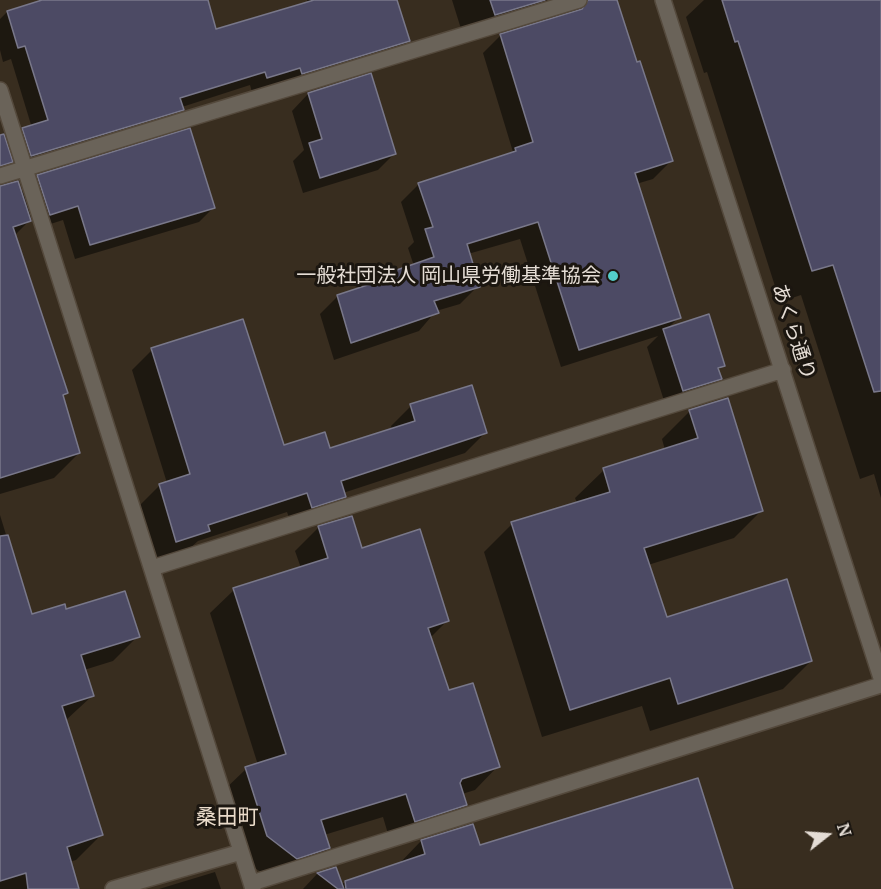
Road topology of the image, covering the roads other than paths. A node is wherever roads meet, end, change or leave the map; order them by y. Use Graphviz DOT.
graph roads {
  1 [pos="579,0"];
  2 [pos="663,0"];
  3 [pos="0,90"];
  4 [pos="25,168"];
  5 [pos="0,177"];
  6 [pos="783,370"];
  7 [pos="152,568"];
  8 [pos="881,678"];
  9 [pos="881,686"];
  10 [pos="241,852"];
  11 [pos="252,886"];
  12 [pos="113,889"];
  1 -- 4 [label="street"];
  2 -- 6 [label="street, あくら通り"];
  3 -- 4 [label="street"];
  4 -- 5 [label="street"];
  4 -- 7 [label="street"];
  6 -- 7 [label="street"];
  6 -- 8 [label="street, あくら通り"];
  7 -- 10 [label="street"];
  9 -- 11 [label="street"];
  10 -- 11 [label="street"];
  10 -- 12 [label="street"];
}
